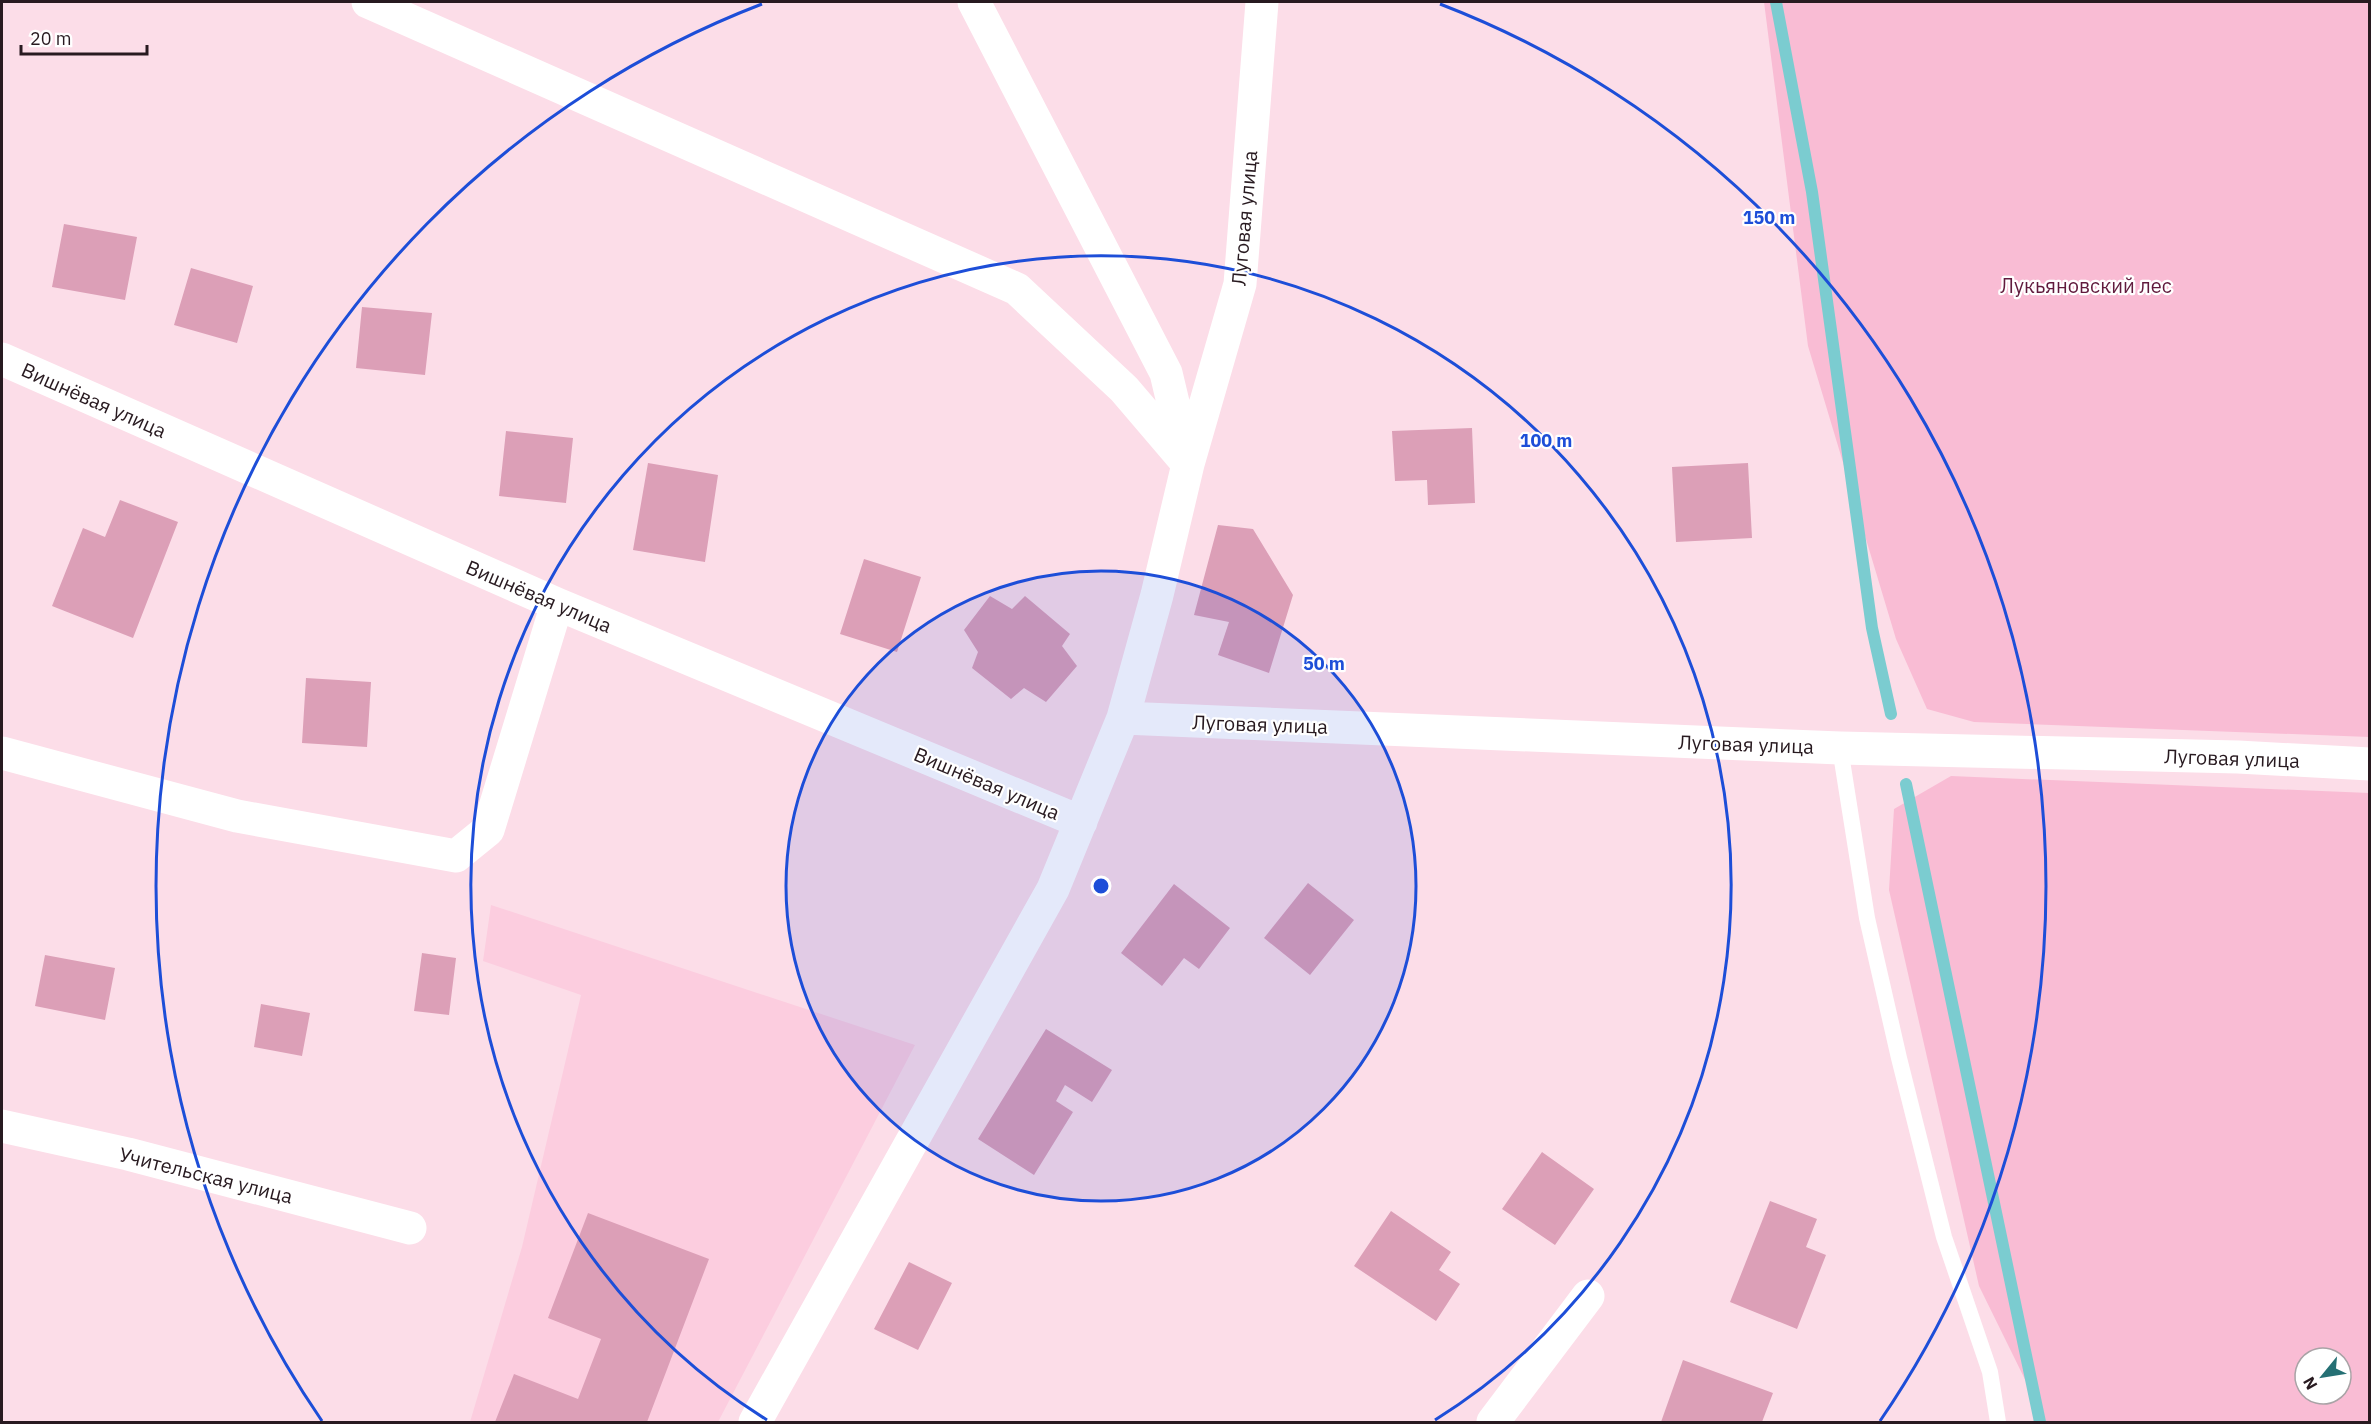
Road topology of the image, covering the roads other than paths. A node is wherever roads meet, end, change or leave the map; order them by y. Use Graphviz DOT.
graph roads {
  1 [pos="368,2"];
  2 [pos="974,2"];
  3 [pos="1262,2"];
  4 [pos="2,359"];
  5 [pos="1188,464"];
  6 [pos="557,604"];
  7 [pos="1123,718"];
  8 [pos="1840,748"];
  9 [pos="2,753"];
  10 [pos="2370,764"];
  11 [pos="1081,822"];
  12 [pos="2,1126"];
  13 [pos="411,1228"];
  14 [pos="1588,1296"];
  15 [pos="755,1422"];
  16 [pos="1493,1422"];
  17 [pos="1998,1422"];
  1 -- 5 [label="street"];
  2 -- 5 [label="street"];
  3 -- 5 [label="street, Луговая улица"];
  4 -- 6 [label="street, Вишнёвая улица"];
  5 -- 7 [label="street, Луговая улица"];
  6 -- 9 [label="street"];
  6 -- 11 [label="street, Вишнёвая улица"];
  7 -- 8 [label="street, Луговая улица"];
  7 -- 11 [label="street, Луговая улица"];
  8 -- 10 [label="street, Луговая улица"];
  8 -- 17 [label="lane"];
  11 -- 15 [label="street, Луговая улица"];
  12 -- 13 [label="street, Учительская улица"];
  14 -- 16 [label="street"];
}
